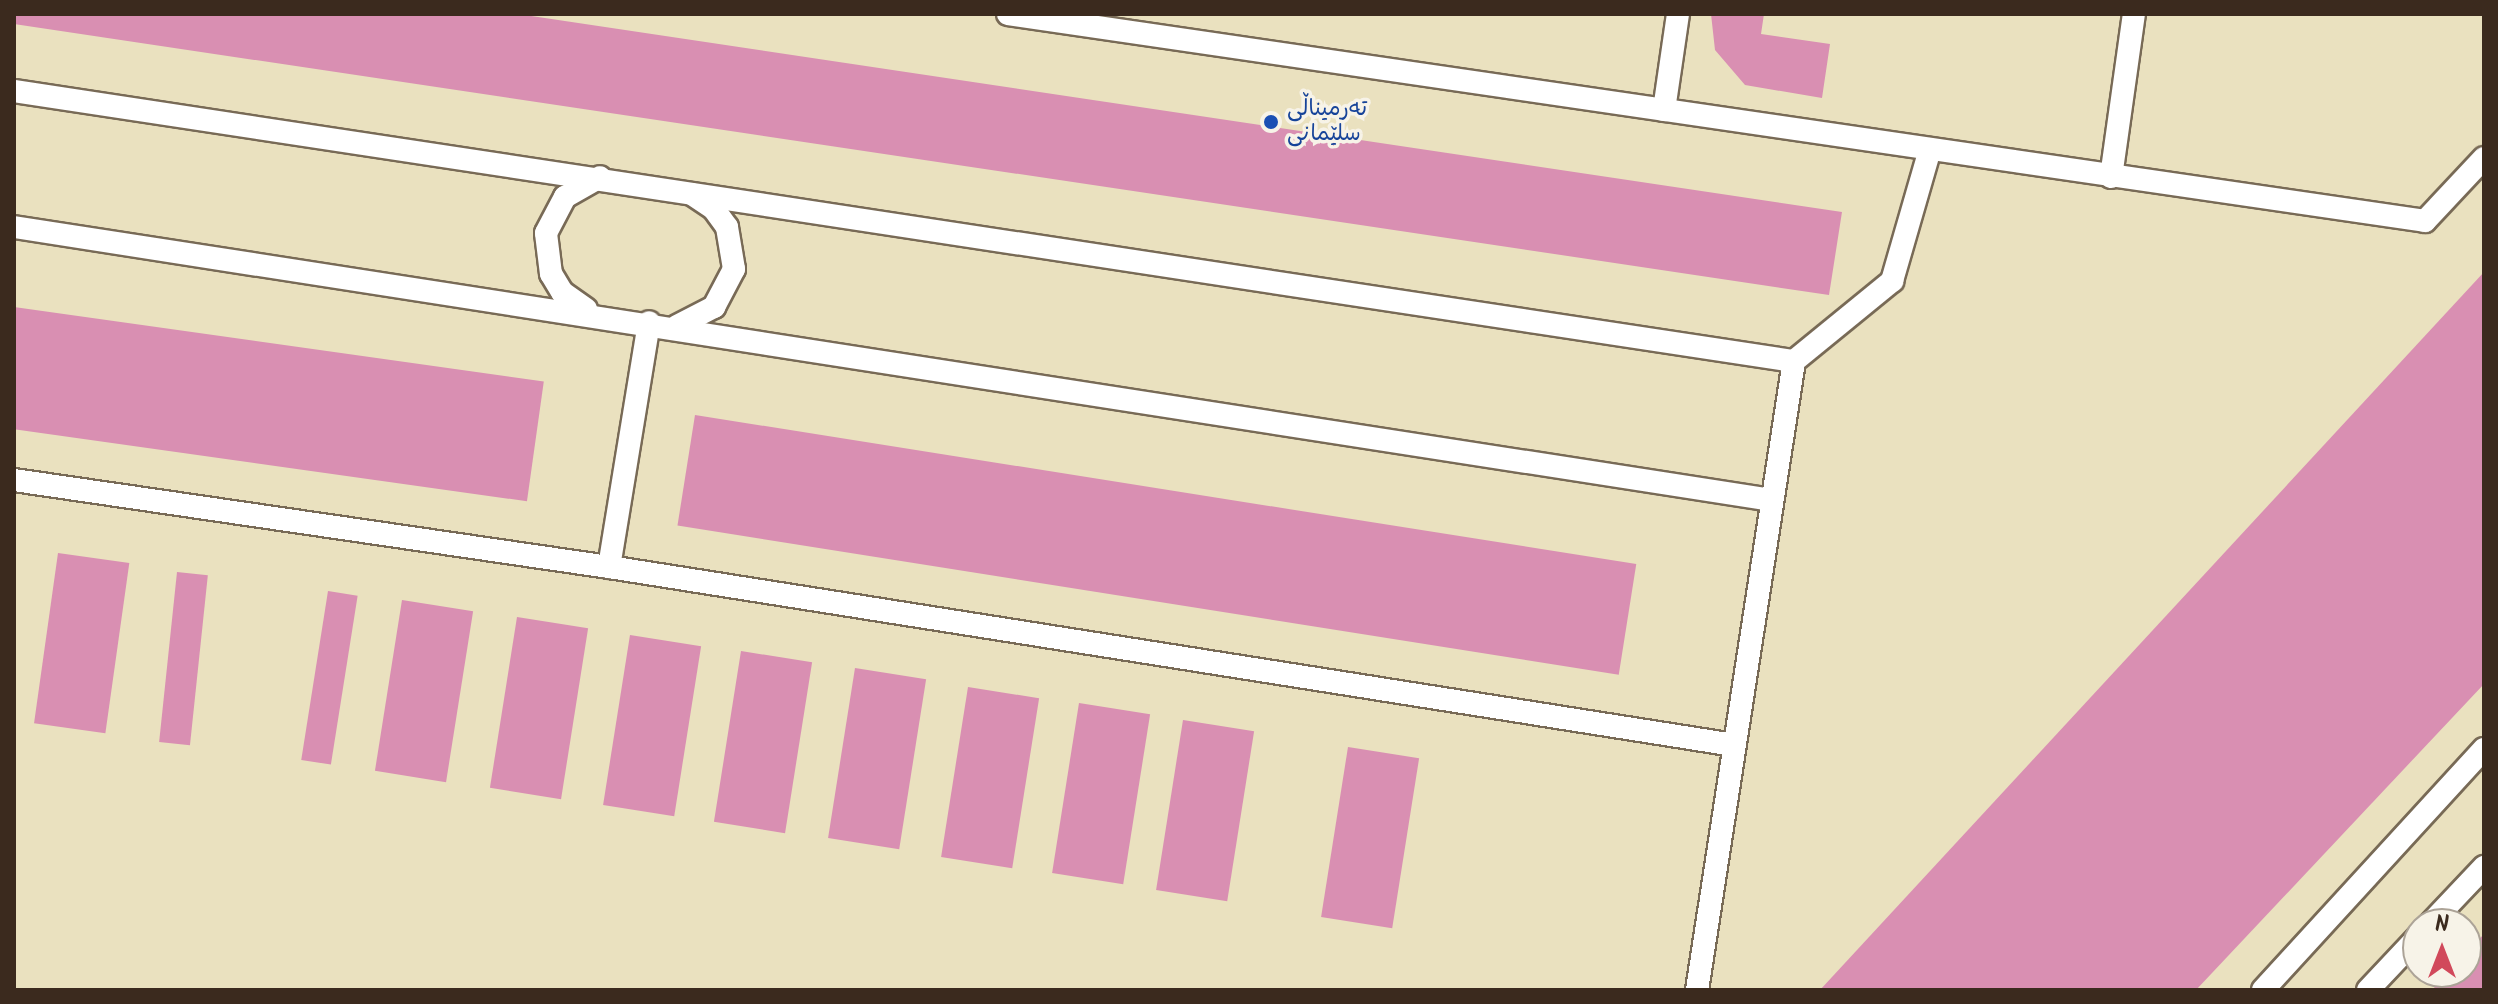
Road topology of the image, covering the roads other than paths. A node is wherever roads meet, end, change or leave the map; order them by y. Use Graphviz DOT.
graph roads {
  1 [pos="1008,14"];
  2 [pos="1678,14"];
  3 [pos="2134,14"];
  4 [pos="14,91"];
  5 [pos="1664,110"];
  6 [pos="1930,149"];
  7 [pos="2484,158"];
  8 [pos="601,177"];
  9 [pos="2111,177"];
  10 [pos="677,189"];
  11 [pos="14,227"];
  12 [pos="596,314"];
  13 [pos="649,322"];
  14 [pos="676,327"];
  15 [pos="1794,361"];
  16 [pos="14,480"];
  17 [pos="1771,500"];
  18 [pos="609,567"];
  19 [pos="1734,745"];
  20 [pos="2484,749"];
  21 [pos="2484,867"];
  22 [pos="2445,908"];
  23 [pos="2402,954"];
  24 [pos="1697,990"];
  25 [pos="2263,990"];
  26 [pos="2368,990"];
  1 -- 5 [label="lane"];
  2 -- 5 [label="lane"];
  3 -- 9 [label="lane"];
  4 -- 8 [label="lane"];
  5 -- 6 [label="lane"];
  6 -- 9 [label="lane"];
  6 -- 15 [label="lane"];
  7 -- 9 [label="lane"];
  8 -- 10 [label="lane"];
  8 -- 12 [label="lane"];
  10 -- 14 [label="lane"];
  10 -- 15 [label="lane"];
  11 -- 12 [label="lane"];
  12 -- 13 [label="lane"];
  13 -- 14 [label="lane"];
  13 -- 18 [label="lane"];
  14 -- 17 [label="lane"];
  15 -- 17 [label="lane"];
  16 -- 18 [label="lane"];
  17 -- 19 [label="lane"];
  18 -- 19 [label="lane"];
  19 -- 24 [label="lane"];
  20 -- 25 [label="lane"];
  21 -- 22 [label="lane"];
  23 -- 26 [label="lane"];
}
